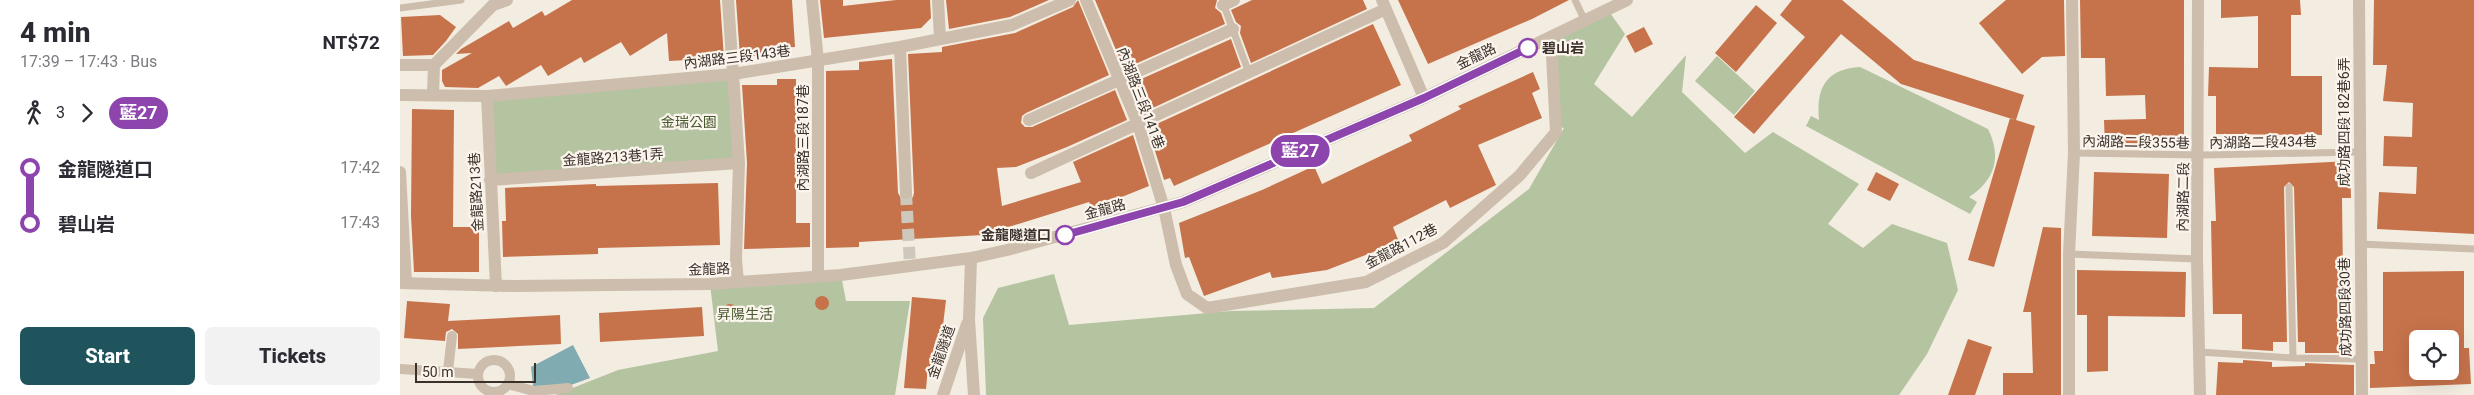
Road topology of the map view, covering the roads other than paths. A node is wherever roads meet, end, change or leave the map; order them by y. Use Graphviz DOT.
graph roads {
  1 [pos="461,0"];
  2 [pos="507,0"];
  3 [pos="728,0"];
  4 [pos="812,0"];
  5 [pos="938,0"];
  6 [pos="1070,0"];
  7 [pos="1086,0"];
  8 [pos="1575,0"];
  9 [pos="1627,0"];
  10 [pos="2072,0"];
  11 [pos="2198,0"];
  12 [pos="2359,0"];
  13 [pos="491,2"];
  14 [pos="1226,2"];
  15 [pos="1384,4"];
  16 [pos="400,8"];
  17 [pos="1585,21"];
  18 [pos="1233,29"];
  19 [pos="1551,37"];
  20 [pos="940,39"];
  21 [pos="900,47"];
  22 [pos="818,61"];
  23 [pos="400,65"];
  24 [pos="434,65"];
  25 [pos="1249,73"];
  26 [pos="734,74"];
  27 [pos="1119,79"];
  28 [pos="433,95"];
  29 [pos="400,96"];
  30 [pos="486,96"];
  31 [pos="1424,98"];
  32 [pos="1029,120"];
  33 [pos="1138,124"];
  34 [pos="2358,152"];
  35 [pos="2074,153"];
  36 [pos="2198,155"];
  37 [pos="739,162"];
  38 [pos="400,172"];
  39 [pos="1031,174"];
  40 [pos="490,180"];
  41 [pos="2289,187"];
  42 [pos="906,193"];
  43 [pos="1164,208"];
  44 [pos="2359,244"];
  45 [pos="2474,249"];
  46 [pos="2069,254"];
  47 [pos="971,258"];
  48 [pos="2197,259"];
  49 [pos="818,276"];
  50 [pos="738,282"];
  51 [pos="403,283"];
  52 [pos="496,286"];
  53 [pos="968,320"];
  54 [pos="452,336"];
  55 [pos="2200,352"];
  56 [pos="2293,358"];
  57 [pos="2361,358"];
  58 [pos="400,369"];
  59 [pos="448,371"];
  60 [pos="478,374"];
  61 [pos="508,384"];
  62 [pos="568,388"];
  63 [pos="943,395"];
  64 [pos="974,395"];
  65 [pos="2069,395"];
  66 [pos="2200,395"];
  67 [pos="2362,395"];
  1 -- 16 [label="lane"];
  2 -- 13 [label="street"];
  3 -- 26 [label="street"];
  4 -- 22 [label="street, 內湖路三段187巷"];
  5 -- 20 [label="street"];
  6 -- 20 [label="street, 內湖路三段143巷"];
  7 -- 27 [label="street, 內湖路三段141巷"];
  8 -- 17 [label="lane"];
  9 -- 17 [label="street, 金龍路"];
  10 -- 35 [label="street"];
  11 -- 36 [label="street, 內湖路二段"];
  12 -- 34 [label="street, 成功路四段182巷6弄"];
  13 -- 24 [label="street"];
  14 -- 18 [label="lane"];
  15 -- 25 [label="street"];
  15 -- 31 [label="street"];
  17 -- 19 [label="street, 金龍路"];
  18 -- 25 [label="lane"];
  18 -- 27 [label="street"];
  19 -- 31 [label="street, 金龍路"];
  19 -- 43 [label="street, 金龍路112巷"];
  20 -- 21 [label="street, 內湖路三段143巷"];
  21 -- 22 [label="street, 內湖路三段143巷"];
  21 -- 42 [label="street"];
  22 -- 26 [label="street, 內湖路三段143巷"];
  22 -- 49 [label="street, 內湖路三段187巷"];
  23 -- 24 [label="street"];
  24 -- 28 [label="street"];
  25 -- 33 [label="street"];
  26 -- 30 [label="street, 內湖路三段143巷"];
  26 -- 37 [label="street"];
  27 -- 32 [label="street"];
  27 -- 33 [label="street, 內湖路三段141巷"];
  28 -- 29 [label="street, 內湖路三段143巷"];
  28 -- 30 [label="street, 內湖路三段143巷"];
  30 -- 40 [label="street, 金龍路213巷"];
  31 -- 43 [label="street, 金龍路"];
  33 -- 39 [label="street"];
  33 -- 43 [label="street, 內湖路三段141巷"];
  34 -- 36 [label="lane, 內湖路二段434巷"];
  34 -- 44 [label="street, 成功路四段182巷6弄"];
  35 -- 36 [label="lane, 內湖路二段355巷"];
  35 -- 46 [label="street"];
  36 -- 48 [label="street, 內湖路二段"];
  37 -- 40 [label="street, 金龍路213巷1弄"];
  37 -- 50 [label="street"];
  38 -- 51 [label="street"];
  40 -- 52 [label="street, 金龍路213巷"];
  41 -- 56 [label="lane"];
  43 -- 47 [label="street, 金龍路"];
  44 -- 45 [label="lane, 成功路四段30巷"];
  44 -- 57 [label="street, 成功路四段30巷"];
  46 -- 48 [label="lane"];
  46 -- 65 [label="street"];
  47 -- 49 [label="street, 金龍路"];
  47 -- 53 [label="street, 金龍隧道"];
  48 -- 55 [label="street, 內湖路二段"];
  49 -- 50 [label="street, 金龍路"];
  50 -- 52 [label="street, 金龍路"];
  51 -- 52 [label="street, 金龍路"];
  53 -- 63 [label="street, 金龍隧道"];
  53 -- 64 [label="street, 金龍隧道"];
  54 -- 59 [label="street"];
  55 -- 56 [label="lane"];
  55 -- 66 [label="street, 內湖路二段"];
  56 -- 57 [label="lane"];
  57 -- 67 [label="street, 成功路四段30巷"];
  58 -- 59 [label="street"];
  59 -- 60 [label="street"];
  60 -- 61 [label="street"];
  60 -- 61 [label="street"];
  61 -- 62 [label="street"];
}
